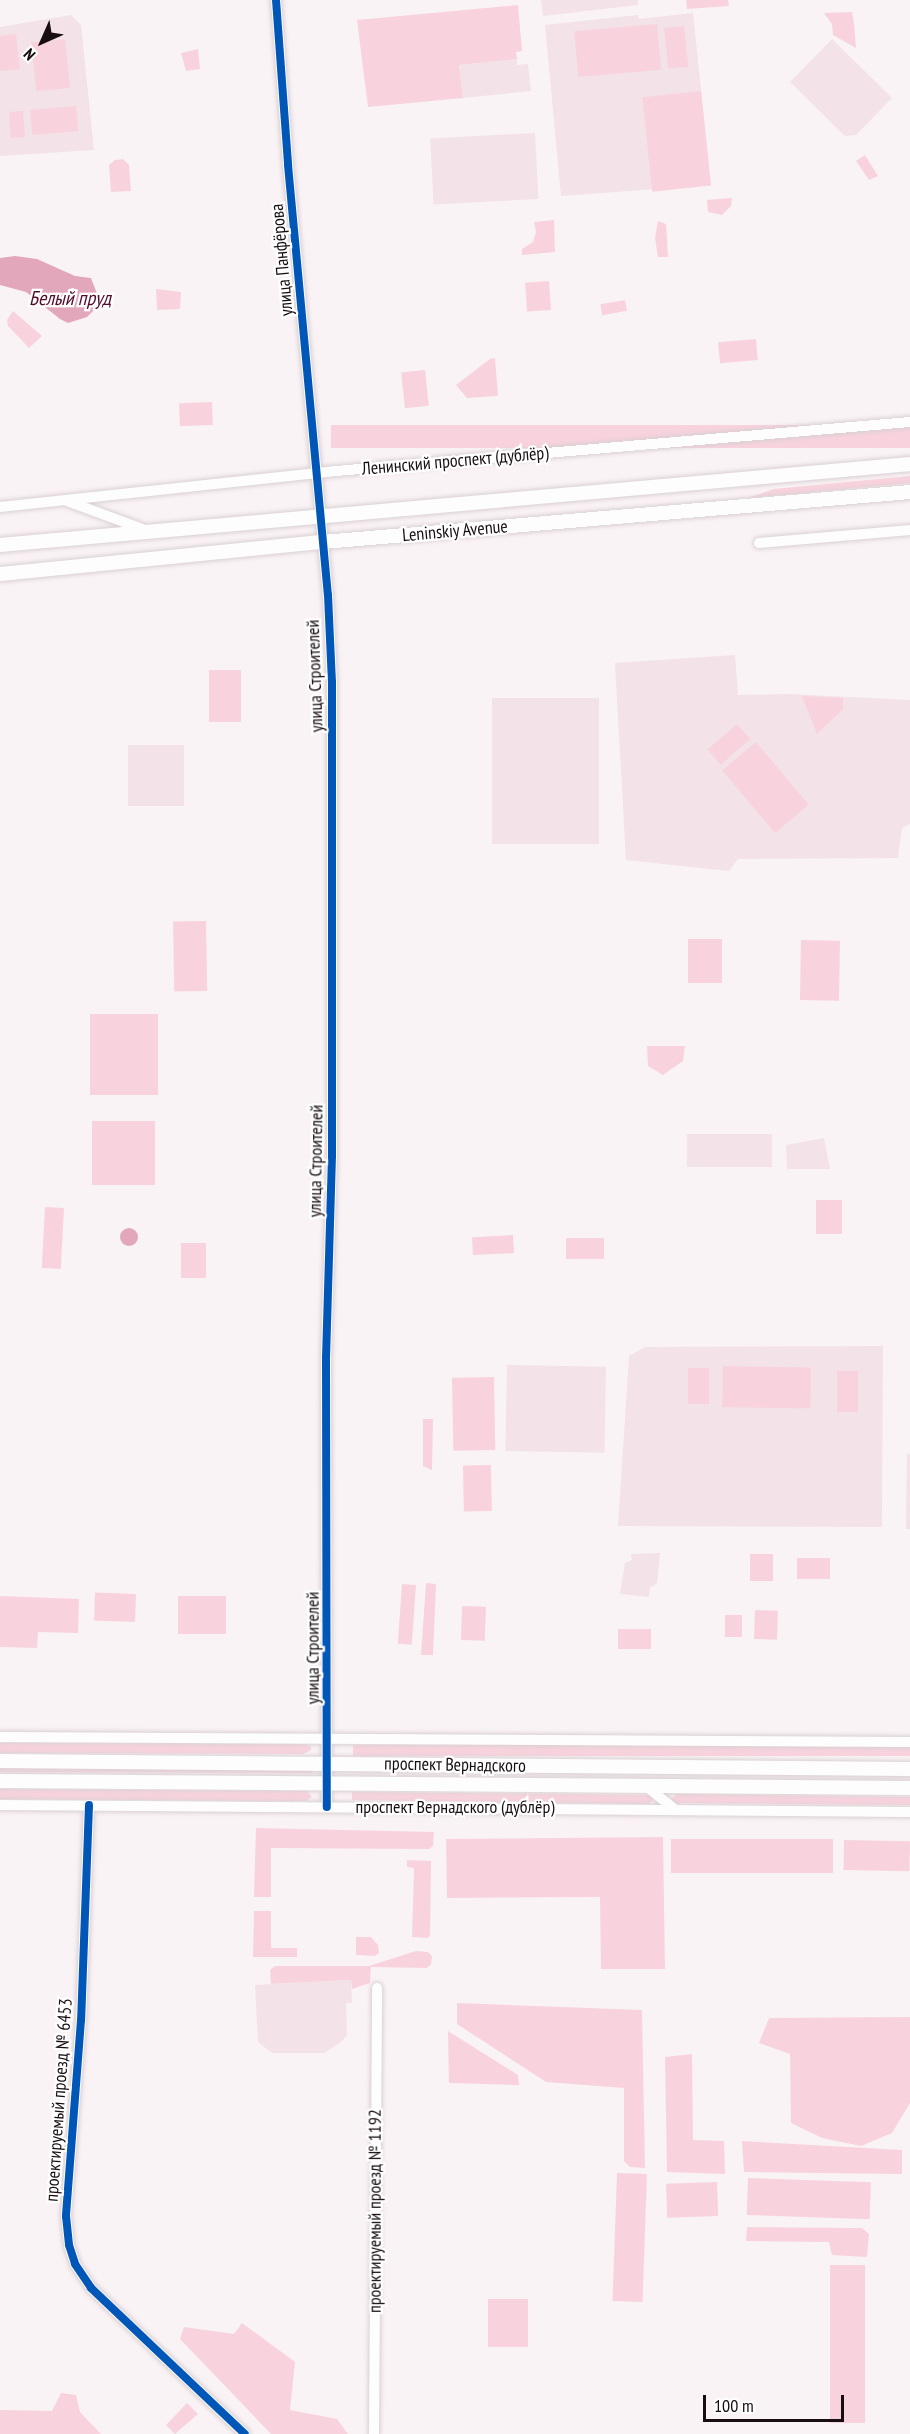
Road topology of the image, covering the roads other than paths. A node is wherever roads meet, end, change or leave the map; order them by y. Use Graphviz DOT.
graph roads {
  1 [pos="276,0"];
  2 [pos="910,422"];
  3 [pos="910,464"];
  4 [pos="317,473"];
  5 [pos="910,492"];
  6 [pos="65,500"];
  7 [pos="0,507"];
  8 [pos="321,517"];
  9 [pos="910,530"];
  10 [pos="151,532"];
  11 [pos="323,542"];
  12 [pos="759,543"];
  13 [pos="0,545"];
  14 [pos="0,574"];
  15 [pos="0,1737"];
  16 [pos="328,1737"];
  17 [pos="910,1742"];
  18 [pos="0,1761"];
  19 [pos="327,1764"];
  20 [pos="910,1769"];
  21 [pos="0,1781"];
  22 [pos="327,1783"];
  23 [pos="645,1786"];
  24 [pos="910,1788"];
  25 [pos="0,1805"];
  26 [pos="89,1805"];
  27 [pos="327,1807"];
  28 [pos="674,1809"];
  29 [pos="910,1812"];
  30 [pos="377,1988"];
  31 [pos="245,2434"];
  32 [pos="374,2434"];
  1 -- 4 [label="street, улица Панфёрова"];
  2 -- 4 [label="street, Ленинский проспект (дублёр)"];
  3 -- 8 [label="main road, Leninskiy Avenue"];
  4 -- 6 [label="street, Ленинский проспект (дублёр)"];
  4 -- 8 [label="street, улица Панфёрова"];
  5 -- 11 [label="main road, Leninskiy Avenue"];
  6 -- 7 [label="street, Ленинский проспект (дублёр)"];
  6 -- 10 [label="street"];
  8 -- 10 [label="main road, Leninskiy Avenue"];
  8 -- 11 [label="street, улица Строителей"];
  9 -- 12 [label="street"];
  10 -- 13 [label="main road, Leninskiy Avenue"];
  11 -- 14 [label="main road, Leninskiy Avenue"];
  11 -- 16 [label="street, улица Строителей"];
  15 -- 16 [label="street"];
  16 -- 17 [label="street"];
  16 -- 19 [label="street, улица Строителей"];
  18 -- 19 [label="main road, проспект Вернадского"];
  19 -- 20 [label="main road, проспект Вернадского"];
  19 -- 22 [label="street, улица Строителей"];
  21 -- 22 [label="main road, проспект Вернадского"];
  22 -- 23 [label="main road, проспект Вернадского"];
  22 -- 27 [label="street, улица Строителей"];
  23 -- 24 [label="main road, проспект Вернадского"];
  23 -- 28 [label="street"];
  25 -- 26 [label="street, проспект Вернадского (дублёр)"];
  26 -- 27 [label="street, проспект Вернадского (дублёр)"];
  26 -- 31 [label="street, проектируемый проезд № 6453"];
  27 -- 28 [label="street, проспект Вернадского (дублёр)"];
  28 -- 29 [label="street, проспект Вернадского (дублёр)"];
  30 -- 32 [label="street, проектируемый проезд № 1192"];
}
